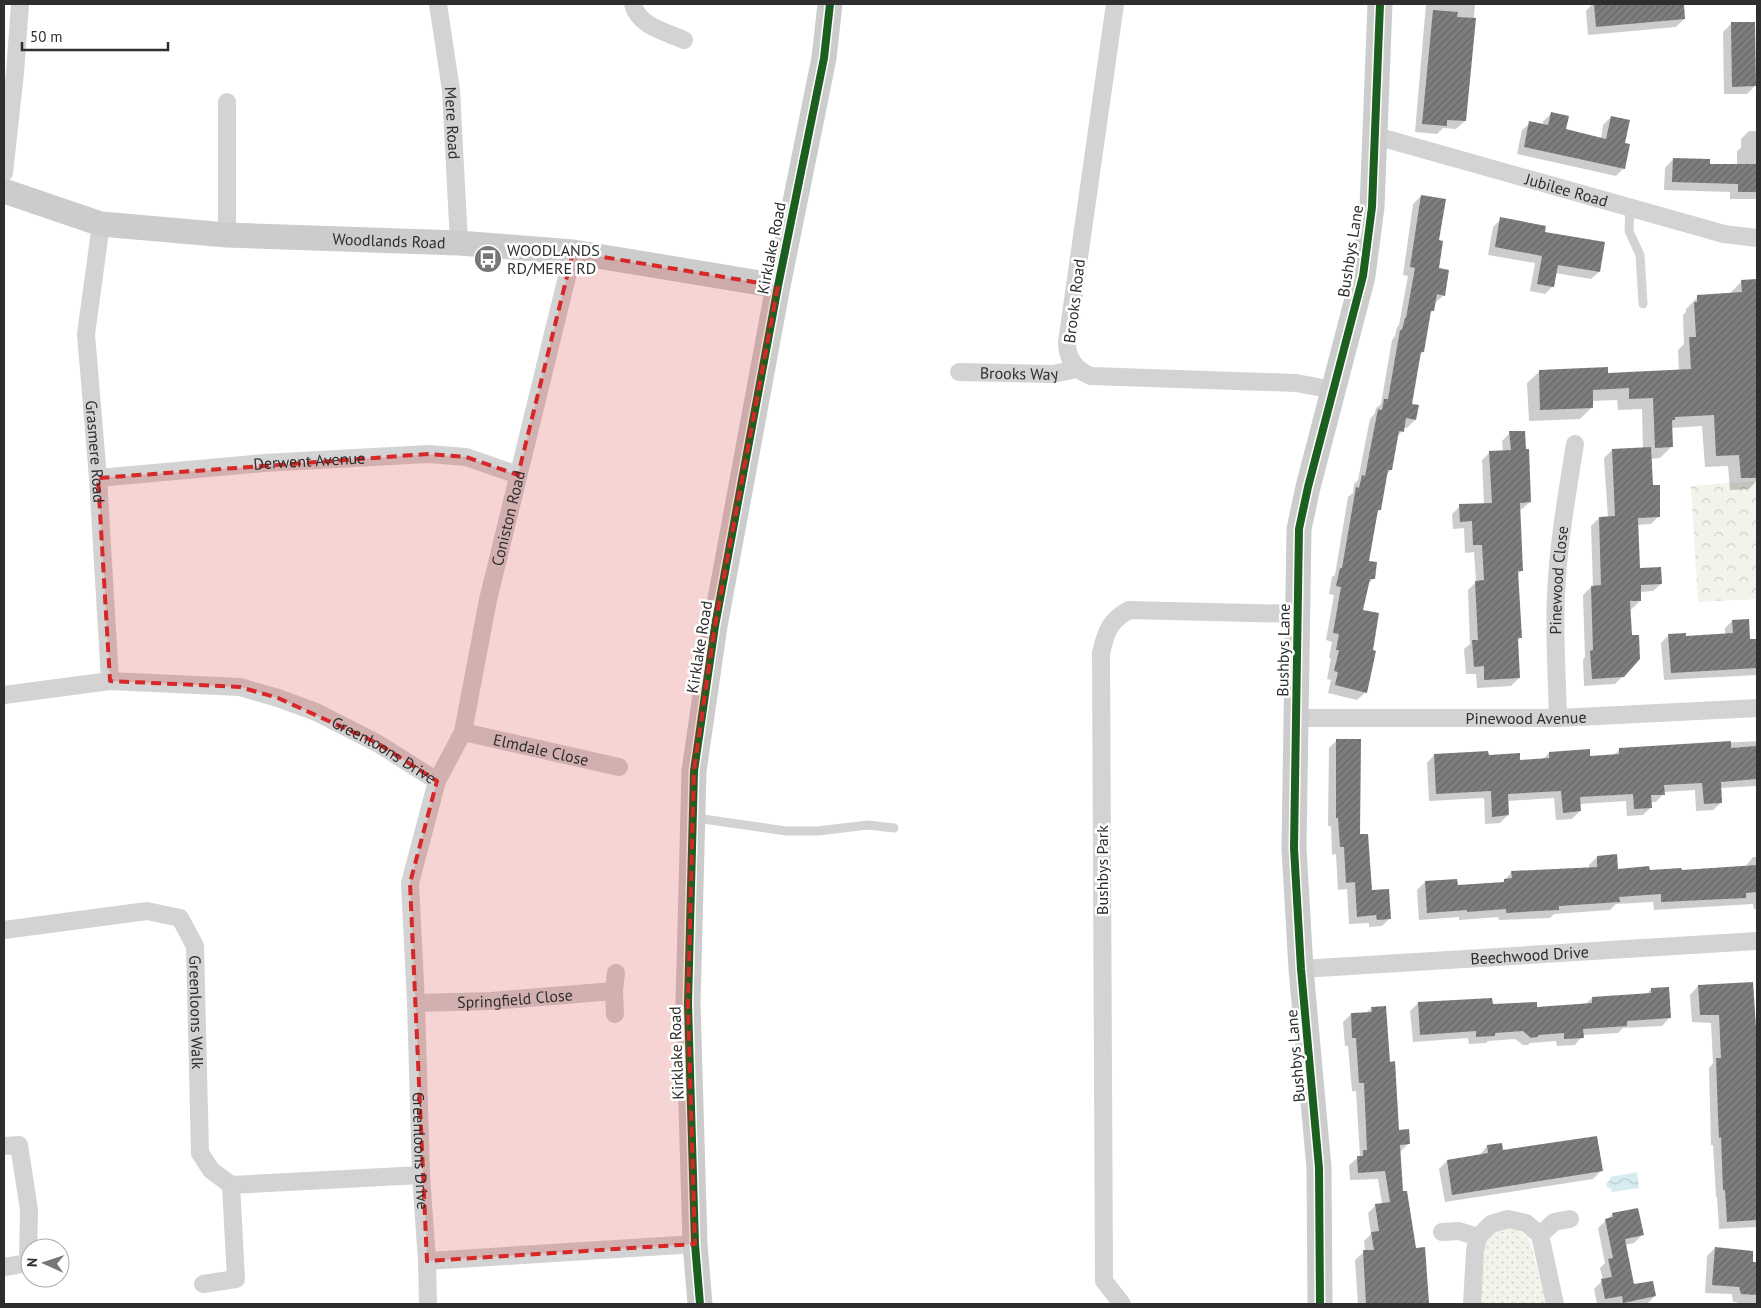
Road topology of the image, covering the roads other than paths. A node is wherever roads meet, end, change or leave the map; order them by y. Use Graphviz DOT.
graph roads {
  1 [pos="20,4"];
  2 [pos="438,4"];
  3 [pos="633,4"];
  4 [pos="830,4"];
  5 [pos="1115,4"];
  6 [pos="1380,4"];
  7 [pos="684,40"];
  8 [pos="227,102"];
  9 [pos="1376,136"];
  10 [pos="4,173"];
  11 [pos="4,191"];
  12 [pos="1630,208"];
  13 [pos="101,224"];
  14 [pos="227,235"];
  15 [pos="1757,238"];
  16 [pos="459,243"];
  17 [pos="573,252"];
  18 [pos="778,286"];
  19 [pos="1643,304"];
  20 [pos="1077,369"];
  21 [pos="959,372"];
  22 [pos="1334,390"];
  23 [pos="1575,444"];
  24 [pos="518,475"];
  25 [pos="98,478"];
  26 [pos="1298,614"];
  27 [pos="110,681"];
  28 [pos="4,695"];
  29 [pos="1757,708"];
  30 [pos="1295,718"];
  31 [pos="1558,718"];
  32 [pos="463,732"];
  33 [pos="619,767"];
  34 [pos="437,781"];
  35 [pos="693,817"];
  36 [pos="894,828"];
  37 [pos="4,930"];
  38 [pos="1757,941"];
  39 [pos="1300,969"];
  40 [pos="616,973"];
  41 [pos="614,991"];
  42 [pos="416,1003"];
  43 [pos="615,1014"];
  44 [pos="4,1146"];
  45 [pos="422,1175"];
  46 [pos="231,1185"];
  47 [pos="1570,1219"];
  48 [pos="1442,1232"];
  49 [pos="1540,1234"];
  50 [pos="1478,1237"];
  51 [pos="695,1244"];
  52 [pos="428,1261"];
  53 [pos="4,1267"];
  54 [pos="203,1284"];
  55 [pos="428,1304"];
  56 [pos="700,1304"];
  57 [pos="1122,1304"];
  58 [pos="1320,1304"];
  59 [pos="1472,1304"];
  60 [pos="1555,1304"];
  1 -- 10 [label="street"];
  2 -- 16 [label="street, Mere Road"];
  3 -- 7 [label="street"];
  4 -- 18 [label="street, Kirklake Road"];
  5 -- 20 [label="street, Brooks Road"];
  6 -- 9 [label="street, Bushbys Lane"];
  8 -- 14 [label="street"];
  9 -- 12 [label="street, Jubilee Road"];
  9 -- 22 [label="street, Bushbys Lane"];
  11 -- 13 [label="street, Woodlands Road"];
  12 -- 15 [label="street, Jubilee Road"];
  12 -- 19 [label="lane"];
  13 -- 14 [label="street, Woodlands Road"];
  13 -- 25 [label="street, Grasmere Road"];
  14 -- 16 [label="street, Woodlands Road"];
  16 -- 17 [label="street, Woodlands Road"];
  17 -- 18 [label="street, Woodlands Road"];
  17 -- 24 [label="street, Coniston Road"];
  18 -- 35 [label="street, Kirklake Road"];
  20 -- 21 [label="street, Brooks Way"];
  20 -- 22 [label="street"];
  22 -- 26 [label="street, Bushbys Lane"];
  23 -- 31 [label="street, Pinewood Close"];
  24 -- 25 [label="street, Derwent Avenue"];
  24 -- 32 [label="street, Coniston Road"];
  25 -- 27 [label="street, Grasmere Road"];
  26 -- 30 [label="street, Bushbys Lane"];
  26 -- 57 [label="street, Bushbys Park"];
  27 -- 28 [label="street, Greenloons Drive"];
  27 -- 34 [label="street, Greenloons Drive"];
  29 -- 31 [label="street, Pinewood Avenue"];
  30 -- 31 [label="street, Pinewood Avenue"];
  30 -- 39 [label="street, Bushbys Lane"];
  32 -- 33 [label="street, Elmdale Close"];
  32 -- 34 [label="street, Coniston Road"];
  34 -- 42 [label="street, Greenloons Drive"];
  35 -- 36 [label="lane"];
  35 -- 51 [label="street, Kirklake Road"];
  37 -- 46 [label="street, Greenloons Walk"];
  38 -- 39 [label="street, Beechwood Drive"];
  39 -- 58 [label="street, Bushbys Lane"];
  40 -- 41 [label="street"];
  41 -- 42 [label="street, Springfield Close"];
  41 -- 43 [label="street"];
  42 -- 45 [label="street, Greenloons Drive"];
  44 -- 53 [label="street"];
  45 -- 46 [label="street"];
  45 -- 52 [label="street, Greenloons Drive"];
  46 -- 54 [label="street"];
  47 -- 49 [label="street"];
  48 -- 50 [label="street"];
  49 -- 50 [label="street"];
  49 -- 60 [label="street"];
  50 -- 59 [label="street"];
  51 -- 52 [label="street"];
  51 -- 56 [label="street, Kirklake Road"];
  52 -- 55 [label="street, Greenloons Drive"];
}
